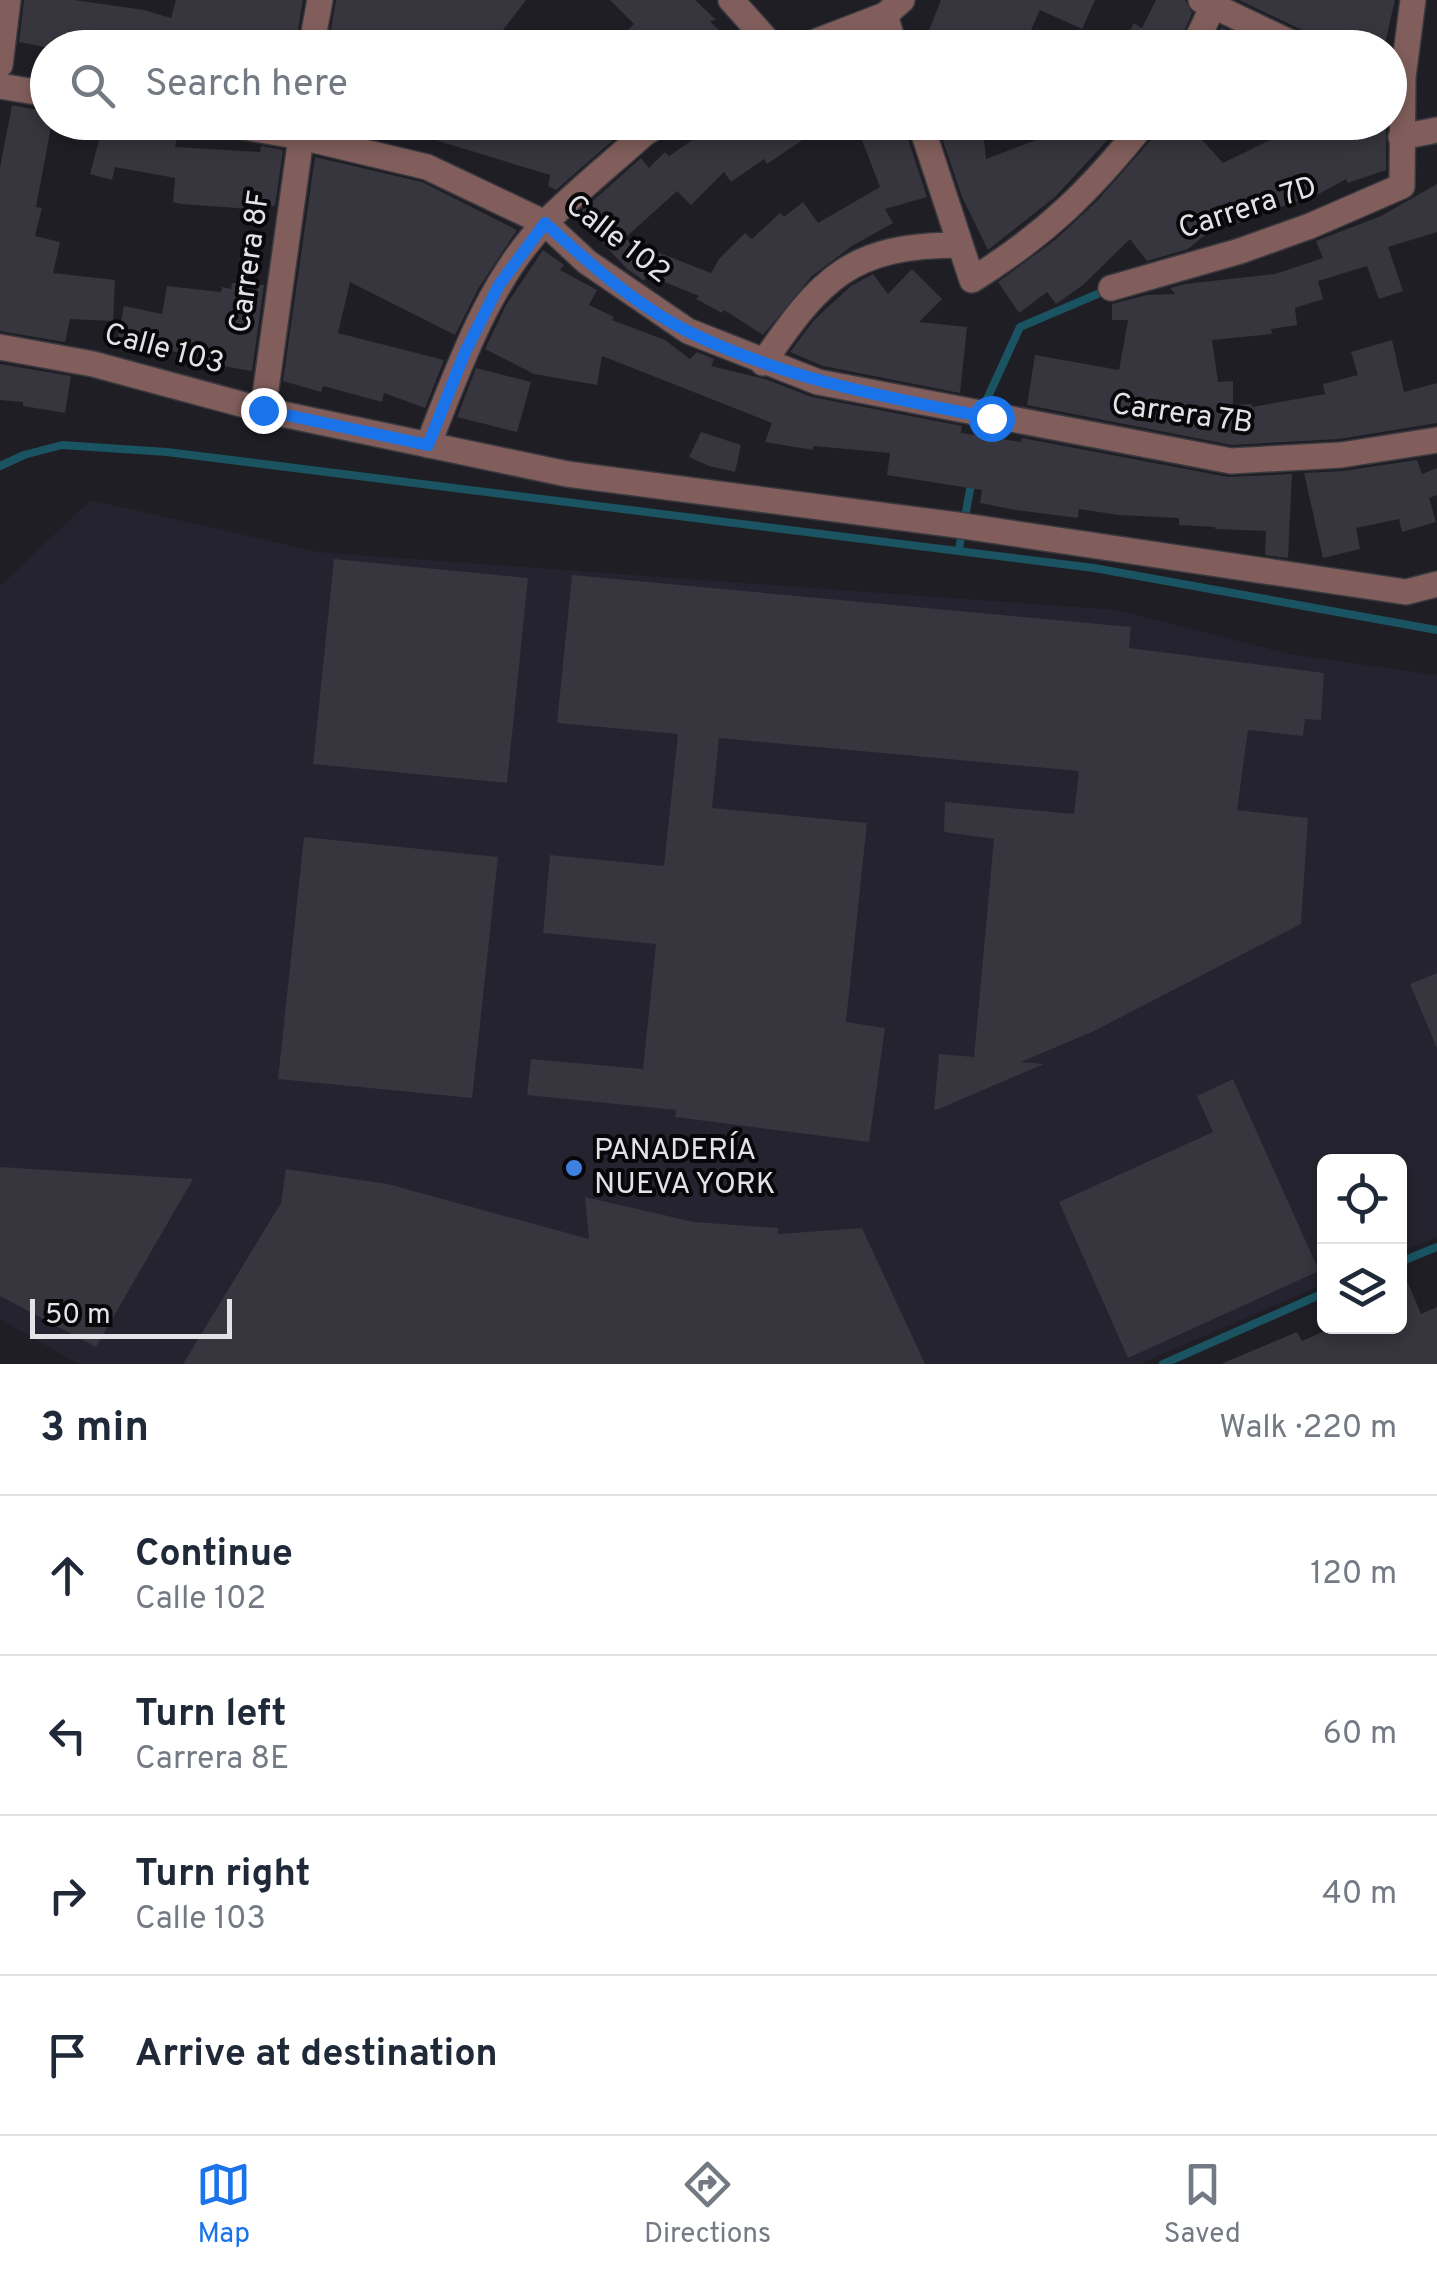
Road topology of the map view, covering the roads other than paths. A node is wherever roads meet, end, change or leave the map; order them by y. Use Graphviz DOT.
graph roads {
  1 [pos="8,0"];
  2 [pos="320,0"];
  3 [pos="731,0"];
  4 [pos="1413,0"];
  5 [pos="1210,2"];
  6 [pos="893,7"];
  7 [pos="314,30"];
  8 [pos="758,30"];
  9 [pos="841,30"];
  10 [pos="1200,30"];
  11 [pos="1266,30"];
  12 [pos="1406,30"];
  13 [pos="0,65"];
  14 [pos="0,86"];
  15 [pos="30,91"];
  16 [pos="1437,130"];
  17 [pos="1407,136"];
  18 [pos="301,140"];
  19 [pos="337,140"];
  20 [pos="638,140"];
  21 [pos="926,140"];
  22 [pos="1131,140"];
  23 [pos="1401,140"];
  24 [pos="545,223"];
  25 [pos="960,245"];
  26 [pos="1111,288"];
  27 [pos="0,347"];
  28 [pos="763,363"];
  29 [pos="263,410"];
  30 [pos="984,416"];
  31 [pos="1437,440"];
  32 [pos="428,445"];
  33 [pos="1437,584"];
  1 -- 13 [label="street"];
  2 -- 7 [label="street"];
  3 -- 8 [label="street"];
  4 -- 12 [label="street"];
  5 -- 10 [label="street"];
  5 -- 11 [label="street"];
  6 -- 9 [label="street"];
  14 -- 15 [label="street"];
  16 -- 17 [label="street"];
  18 -- 29 [label="street, Carrera 8F"];
  19 -- 24 [label="street, Calle 102"];
  20 -- 24 [label="street"];
  21 -- 25 [label="street"];
  22 -- 25 [label="street"];
  23 -- 26 [label="street, Carrera 7D"];
  24 -- 28 [label="street, Calle 102"];
  24 -- 32 [label="street"];
  25 -- 28 [label="street"];
  27 -- 29 [label="street, Calle 103"];
  28 -- 30 [label="street, Calle 102"];
  29 -- 32 [label="street, Calle 103"];
  30 -- 31 [label="street, Carrera 7B"];
  32 -- 33 [label="street, Calle 103"];
}
